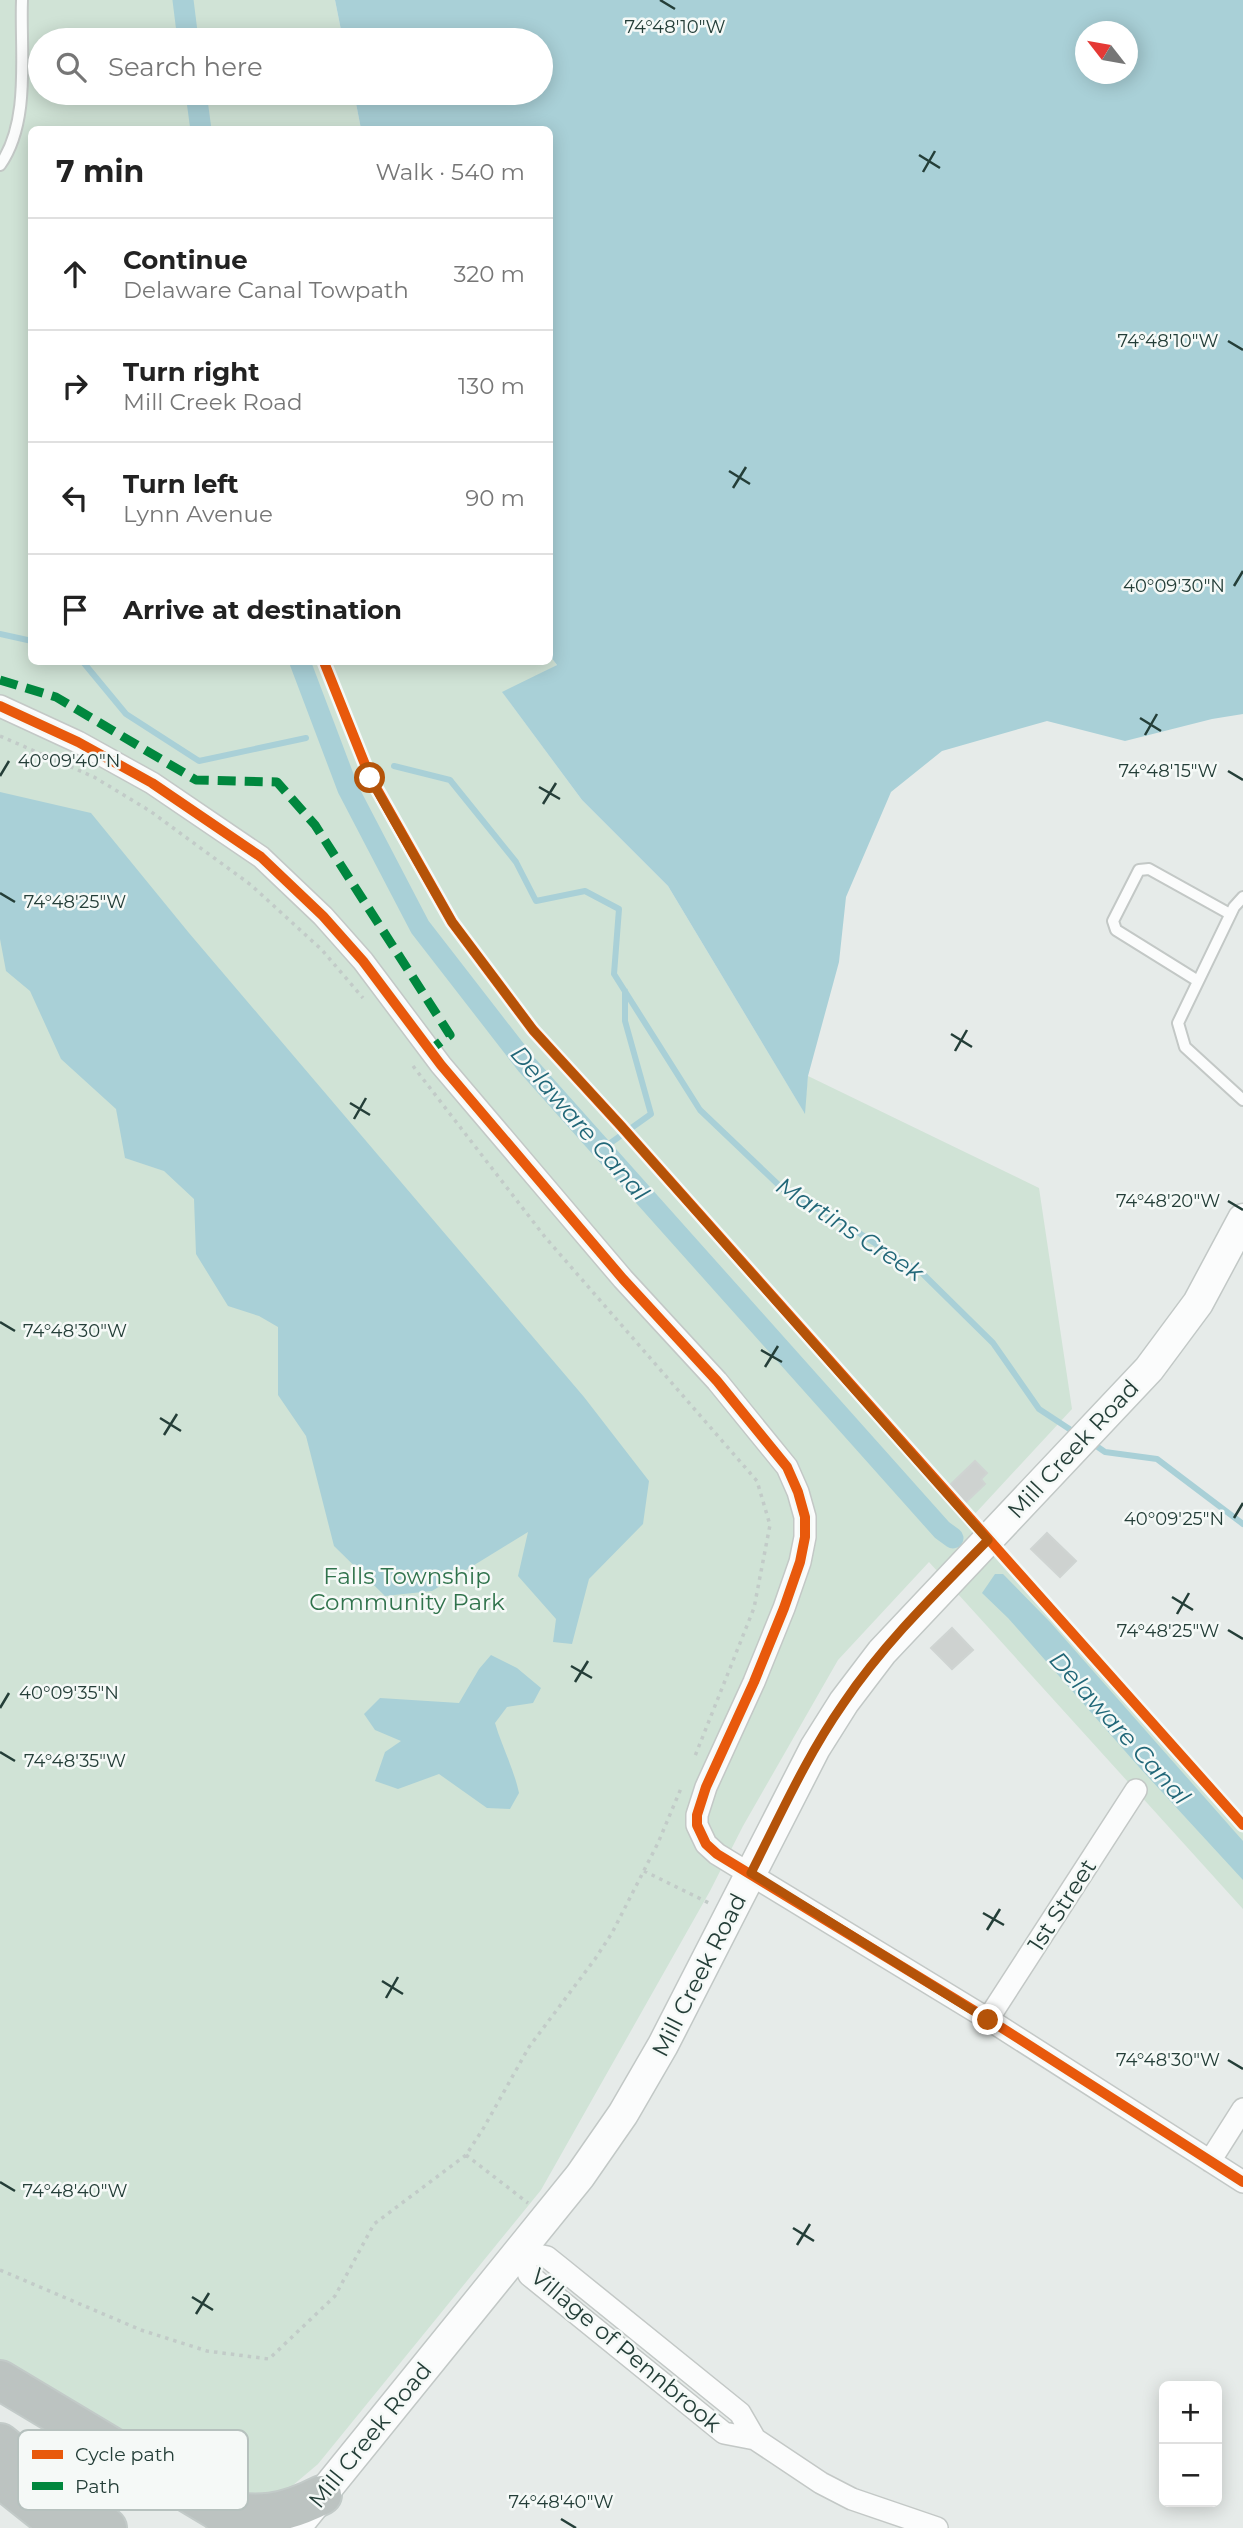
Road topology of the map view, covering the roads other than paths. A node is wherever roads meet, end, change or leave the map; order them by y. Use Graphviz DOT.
graph roads {
  1 [pos="22,0"];
  2 [pos="0,165"];
  3 [pos="0,706"];
  4 [pos="1243,897"];
  5 [pos="1230,914"];
  6 [pos="1198,981"];
  7 [pos="1243,1100"];
  8 [pos="1243,1219"];
  9 [pos="1136,1790"];
  10 [pos="751,1873"];
  11 [pos="988,2020"];
  12 [pos="1243,2109"];
  13 [pos="1210,2161"];
  14 [pos="1243,2182"];
  15 [pos="519,2251"];
  16 [pos="0,2381"];
  17 [pos="81,2430"];
  18 [pos="0,2443"];
  19 [pos="18,2457"];
  20 [pos="0,2478"];
  21 [pos="18,2492"];
  22 [pos="322,2495"];
  23 [pos="40,2510"];
  24 [pos="84,2510"];
  25 [pos="227,2519"];
  26 [pos="63,2528"];
  27 [pos="107,2528"];
  28 [pos="295,2528"];
  29 [pos="937,2528"];
  1 -- 2 [label="lane"];
  3 -- 10 [label="street"];
  4 -- 5 [label="lane"];
  5 -- 6 [label="lane"];
  5 -- 6 [label="lane"];
  6 -- 7 [label="lane"];
  8 -- 10 [label="main road, Mill Creek Road"];
  9 -- 11 [label="street, 1st Street"];
  10 -- 11 [label="street"];
  10 -- 15 [label="main road, Mill Creek Road"];
  11 -- 13 [label="street"];
  12 -- 13 [label="street"];
  13 -- 14 [label="street"];
  15 -- 22 [label="main road, Mill Creek Road"];
  15 -- 29 [label="street, Village of Pennbrook"];
  16 -- 17 [label="highway"];
  18 -- 19 [label="highway"];
  20 -- 21 [label="highway"];
  22 -- 25 [label="highway"];
  22 -- 28 [label="main road, Mill Creek Road"];
  23 -- 26 [label="highway"];
  24 -- 27 [label="highway"];
}
